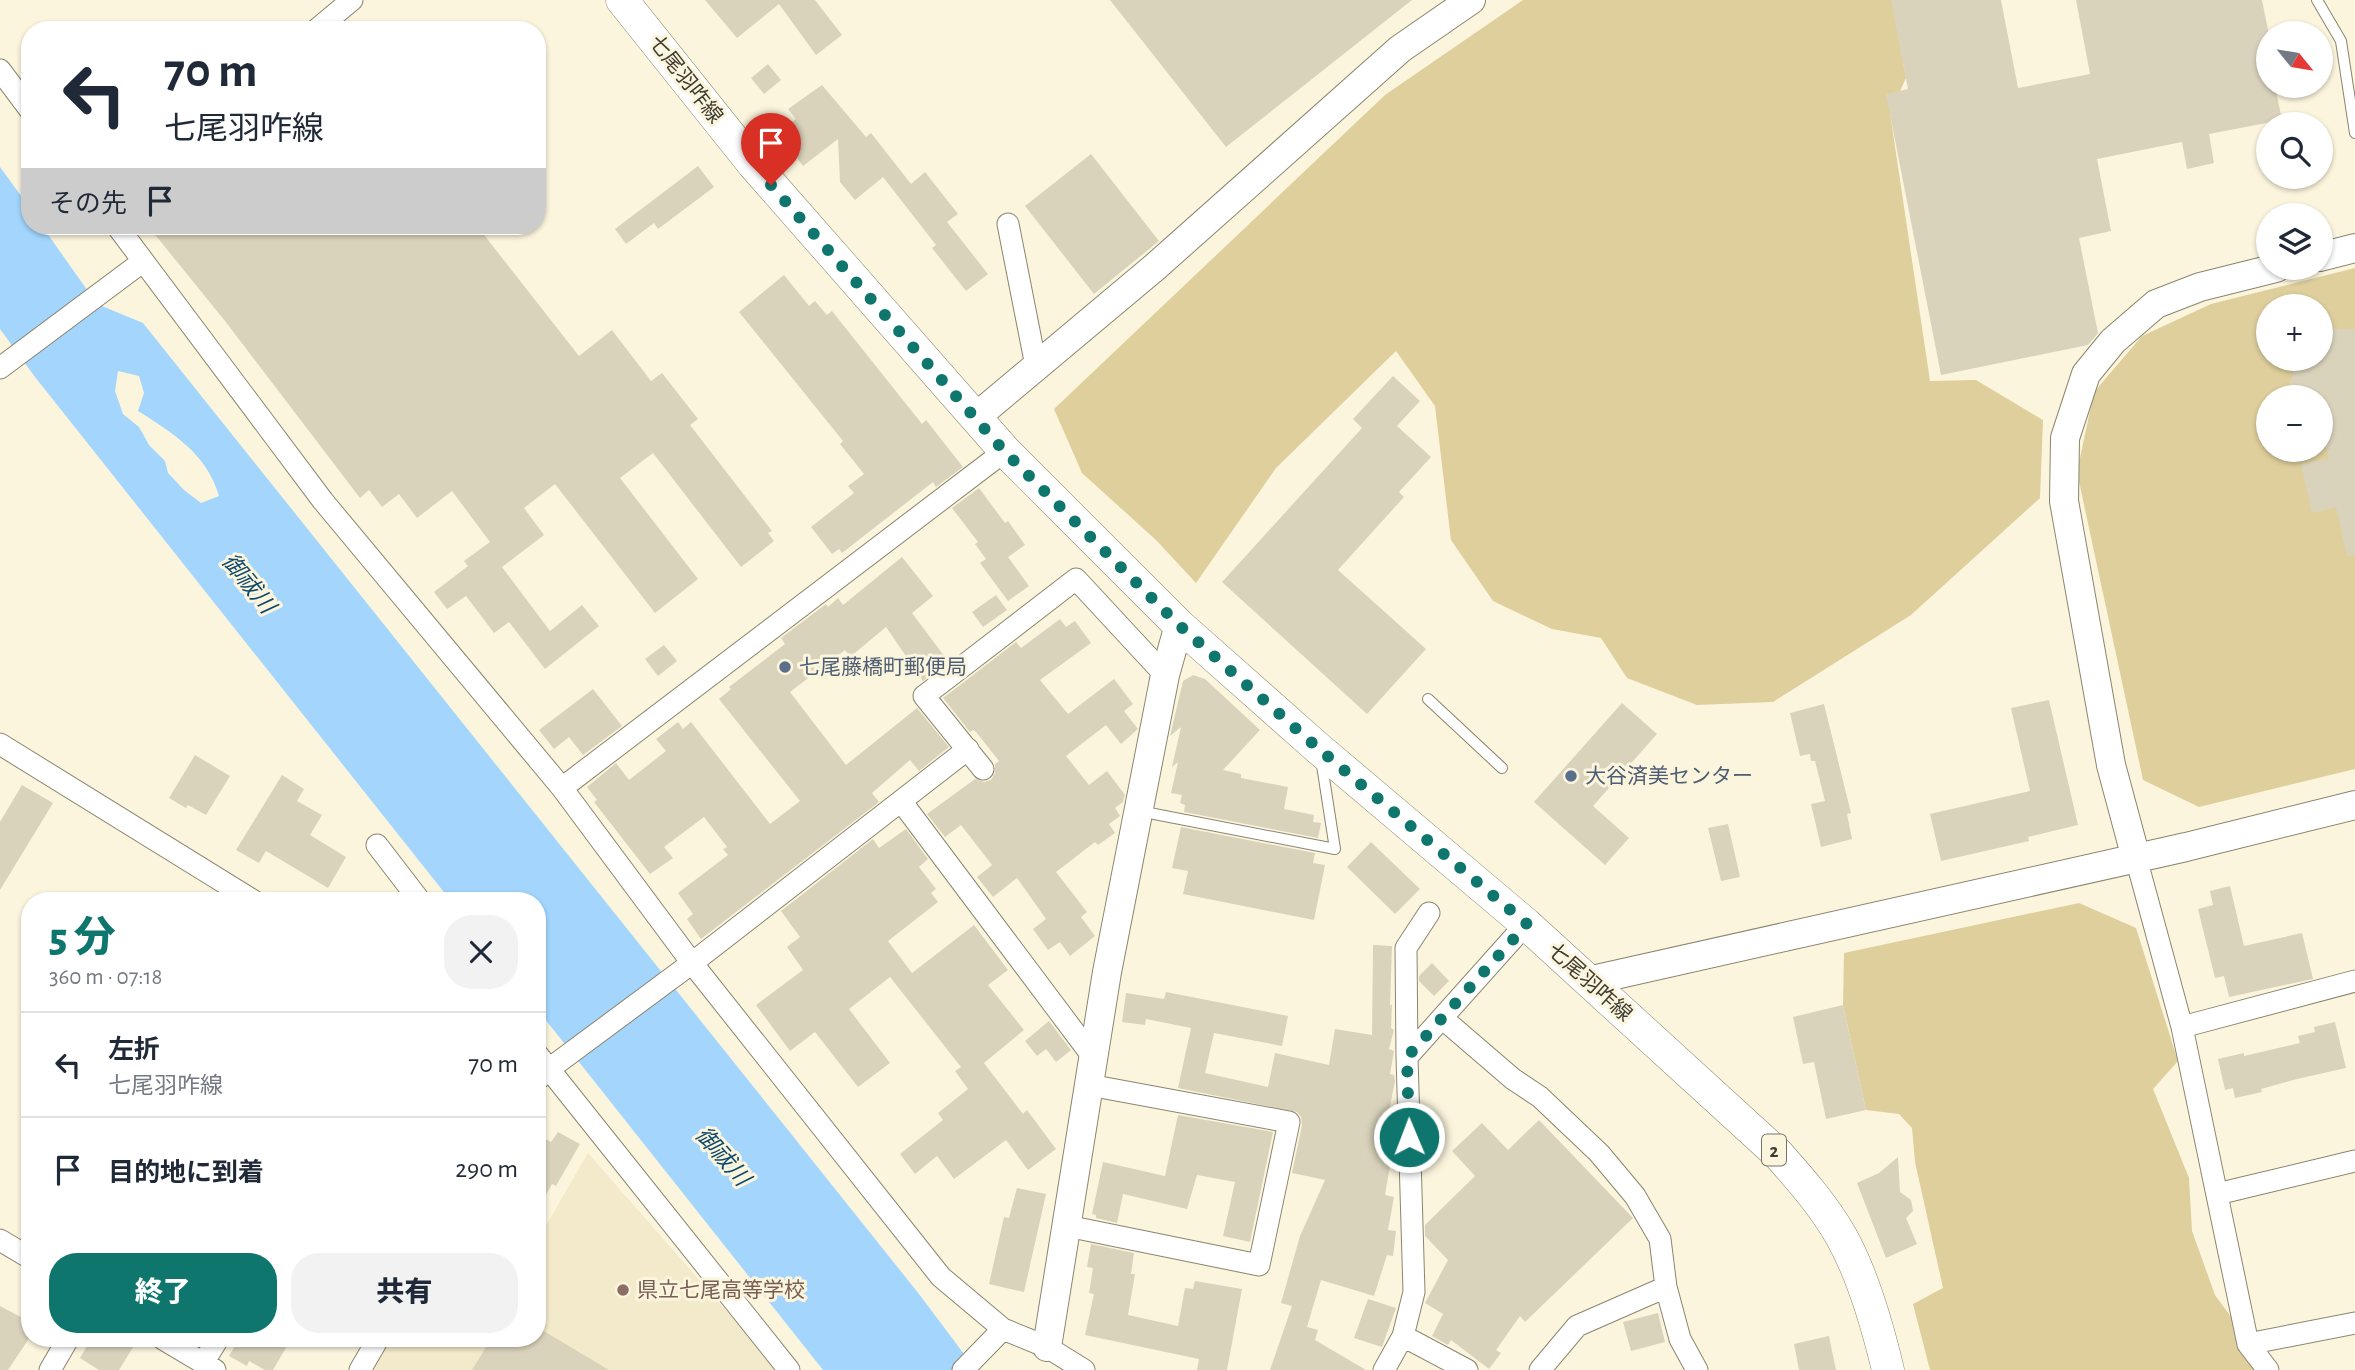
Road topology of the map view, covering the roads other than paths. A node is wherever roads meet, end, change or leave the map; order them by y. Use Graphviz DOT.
graph roads {
  1 [pos="352,0"];
  2 [pos="622,0"];
  3 [pos="1471,0"];
  4 [pos="2317,0"];
  5 [pos="327,21"];
  6 [pos="0,71"];
  7 [pos="21,98"];
  8 [pos="2355,132"];
  9 [pos="1008,224"];
  10 [pos="123,235"];
  11 [pos="2355,248"];
  12 [pos="2333,254"];
  13 [pos="142,262"];
  14 [pos="2256,273"];
  15 [pos="0,366"];
  16 [pos="1036,366"];
  17 [pos="976,417"];
  18 [pos="1005,452"];
  19 [pos="1179,625"];
  20 [pos="1165,676"];
  21 [pos="1428,699"];
  22 [pos="0,744"];
  23 [pos="968,749"];
  24 [pos="1319,749"];
  25 [pos="1502,768"];
  26 [pos="983,769"];
  27 [pos="562,788"];
  28 [pos="901,801"];
  29 [pos="2355,806"];
  30 [pos="1139,811"];
  31 [pos="377,845"];
  32 [pos="2136,858"];
  33 [pos="239,892"];
  34 [pos="413,892"];
  35 [pos="1430,913"];
  36 [pos="1527,924"];
  37 [pos="692,963"];
  38 [pos="1588,981"];
  39 [pos="2355,981"];
  40 [pos="1442,1018"];
  41 [pos="2182,1027"];
  42 [pos="1093,1057"];
  43 [pos="1407,1057"];
  44 [pos="546,1063"];
  45 [pos="546,1074"];
  46 [pos="1089,1085"];
  47 [pos="2355,1161"];
  48 [pos="2217,1194"];
  49 [pos="1067,1226"];
  50 [pos="0,1241"];
  51 [pos="21,1253"];
  52 [pos="1666,1287"];
  53 [pos="2355,1323"];
  54 [pos="1003,1329"];
  55 [pos="1403,1336"];
  56 [pos="2248,1345"];
  57 [pos="63,1347"];
  58 [pos="176,1347"];
  59 [pos="215,1347"];
  60 [pos="374,1347"];
  61 [pos="1047,1347"];
  62 [pos="209,1367"];
  63 [pos="50,1370"];
  64 [pos="360,1370"];
  65 [pos="789,1370"];
  66 [pos="963,1370"];
  67 [pos="1084,1370"];
  68 [pos="1384,1370"];
  69 [pos="1467,1370"];
  70 [pos="1540,1370"];
  71 [pos="1697,1370"];
  72 [pos="1888,1370"];
  73 [pos="2268,1370"];
  1 -- 5 [label="street"];
  2 -- 17 [label="main road, 七尾羽咋線 / 2"];
  3 -- 16 [label="street"];
  4 -- 8 [label="lane"];
  6 -- 7 [label="street"];
  9 -- 16 [label="street"];
  10 -- 13 [label="street"];
  11 -- 12 [label="street"];
  13 -- 15 [label="street"];
  13 -- 27 [label="street"];
  14 -- 32 [label="street"];
  16 -- 17 [label="street"];
  17 -- 18 [label="main road, 七尾羽咋線 / 2"];
  18 -- 19 [label="main road, 七尾羽咋線 / 2"];
  18 -- 27 [label="street"];
  19 -- 20 [label="street"];
  19 -- 24 [label="main road, 七尾羽咋線 / 2"];
  20 -- 23 [label="street"];
  20 -- 30 [label="street"];
  21 -- 25 [label="lane"];
  22 -- 33 [label="street"];
  23 -- 26 [label="street"];
  23 -- 28 [label="street"];
  24 -- 30 [label="lane"];
  24 -- 36 [label="main road, 七尾羽咋線 / 2"];
  27 -- 37 [label="street"];
  28 -- 37 [label="street"];
  28 -- 42 [label="street"];
  29 -- 32 [label="street"];
  30 -- 42 [label="street"];
  31 -- 34 [label="street"];
  32 -- 38 [label="street"];
  32 -- 41 [label="street"];
  35 -- 43 [label="street"];
  36 -- 38 [label="main road, 七尾羽咋線 / 2"];
  36 -- 40 [label="street"];
  37 -- 44 [label="street"];
  37 -- 54 [label="street"];
  38 -- 72 [label="main road, 七尾羽咋線 / 2"];
  39 -- 41 [label="street"];
  40 -- 43 [label="street"];
  40 -- 52 [label="street"];
  41 -- 48 [label="street"];
  42 -- 46 [label="street"];
  43 -- 55 [label="street"];
  45 -- 65 [label="street"];
  46 -- 49 [label="street"];
  46 -- 49 [label="street"];
  47 -- 48 [label="street"];
  48 -- 56 [label="street"];
  49 -- 61 [label="street"];
  50 -- 51 [label="street"];
  52 -- 70 [label="street"];
  52 -- 71 [label="street"];
  53 -- 56 [label="street"];
  54 -- 61 [label="street"];
  54 -- 66 [label="street"];
  55 -- 68 [label="street"];
  55 -- 69 [label="street"];
  56 -- 73 [label="street"];
  57 -- 63 [label="street"];
  58 -- 62 [label="street"];
  59 -- 62 [label="street"];
  60 -- 64 [label="street"];
  61 -- 67 [label="street"];
}
